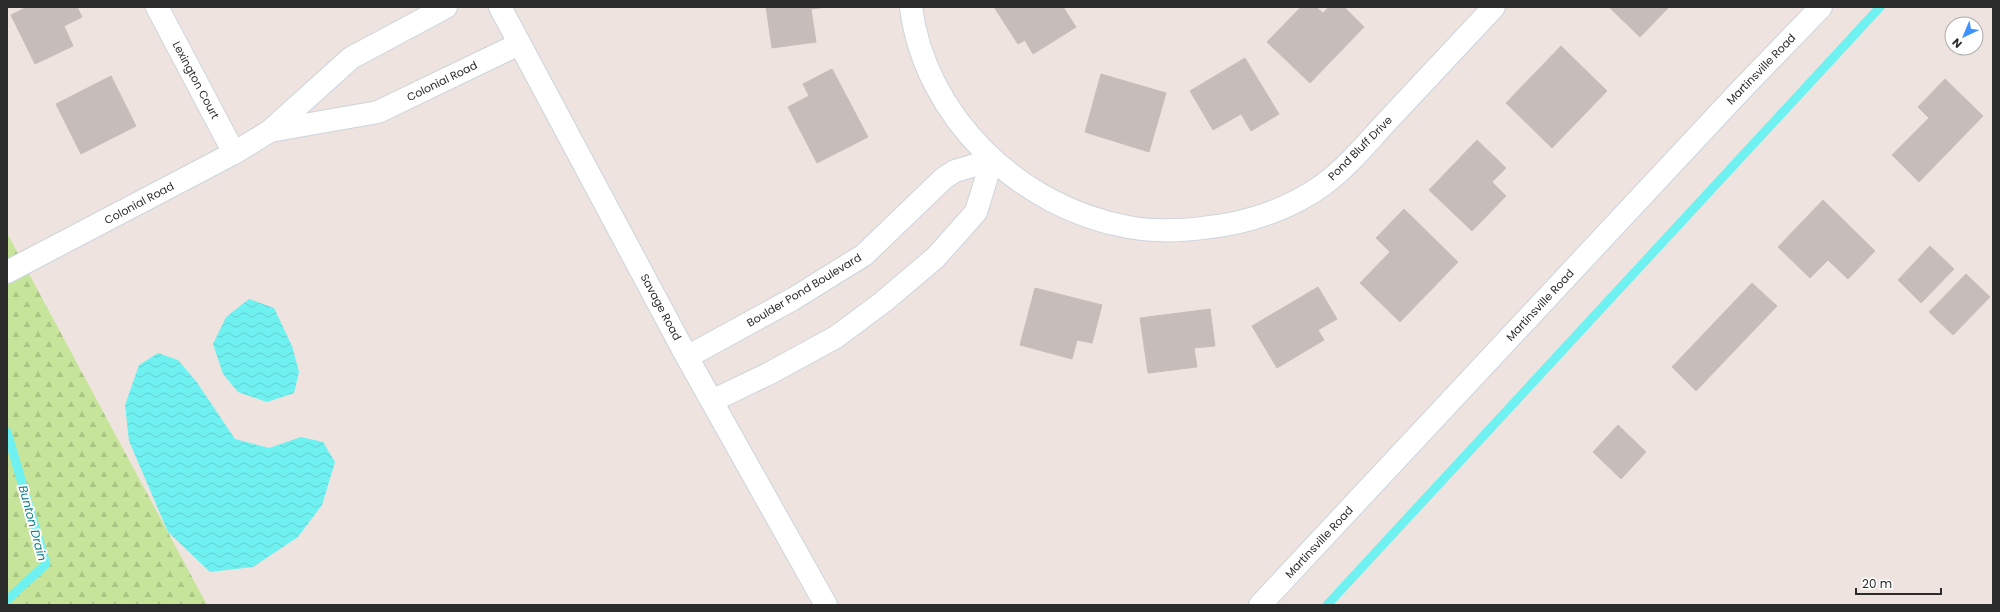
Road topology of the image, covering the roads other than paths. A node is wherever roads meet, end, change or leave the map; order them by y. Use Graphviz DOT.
graph roads {
  1 [pos="158,7"];
  2 [pos="446,7"];
  3 [pos="500,7"];
  4 [pos="911,7"];
  5 [pos="1494,7"];
  6 [pos="1821,7"];
  7 [pos="519,44"];
  8 [pos="270,132"];
  9 [pos="234,154"];
  10 [pos="992,160"];
  11 [pos="7,272"];
  12 [pos="687,356"];
  13 [pos="712,401"];
  14 [pos="826,605"];
  15 [pos="1260,605"];
  1 -- 9 [label="street, Lexington Court"];
  2 -- 8 [label="street, Colonial Road"];
  3 -- 7 [label="street, Savage Road"];
  4 -- 10 [label="street, Pond Bluff Drive"];
  5 -- 10 [label="street, Pond Bluff Drive"];
  6 -- 15 [label="street, Martinsville Road"];
  7 -- 8 [label="street, Colonial Road"];
  7 -- 12 [label="street, Savage Road"];
  8 -- 9 [label="street, Colonial Road"];
  9 -- 11 [label="street, Colonial Road"];
  10 -- 12 [label="street, Boulder Pond Boulevard"];
  10 -- 13 [label="street"];
  12 -- 13 [label="street, Savage Road"];
  13 -- 14 [label="street, Savage Road"];
}
